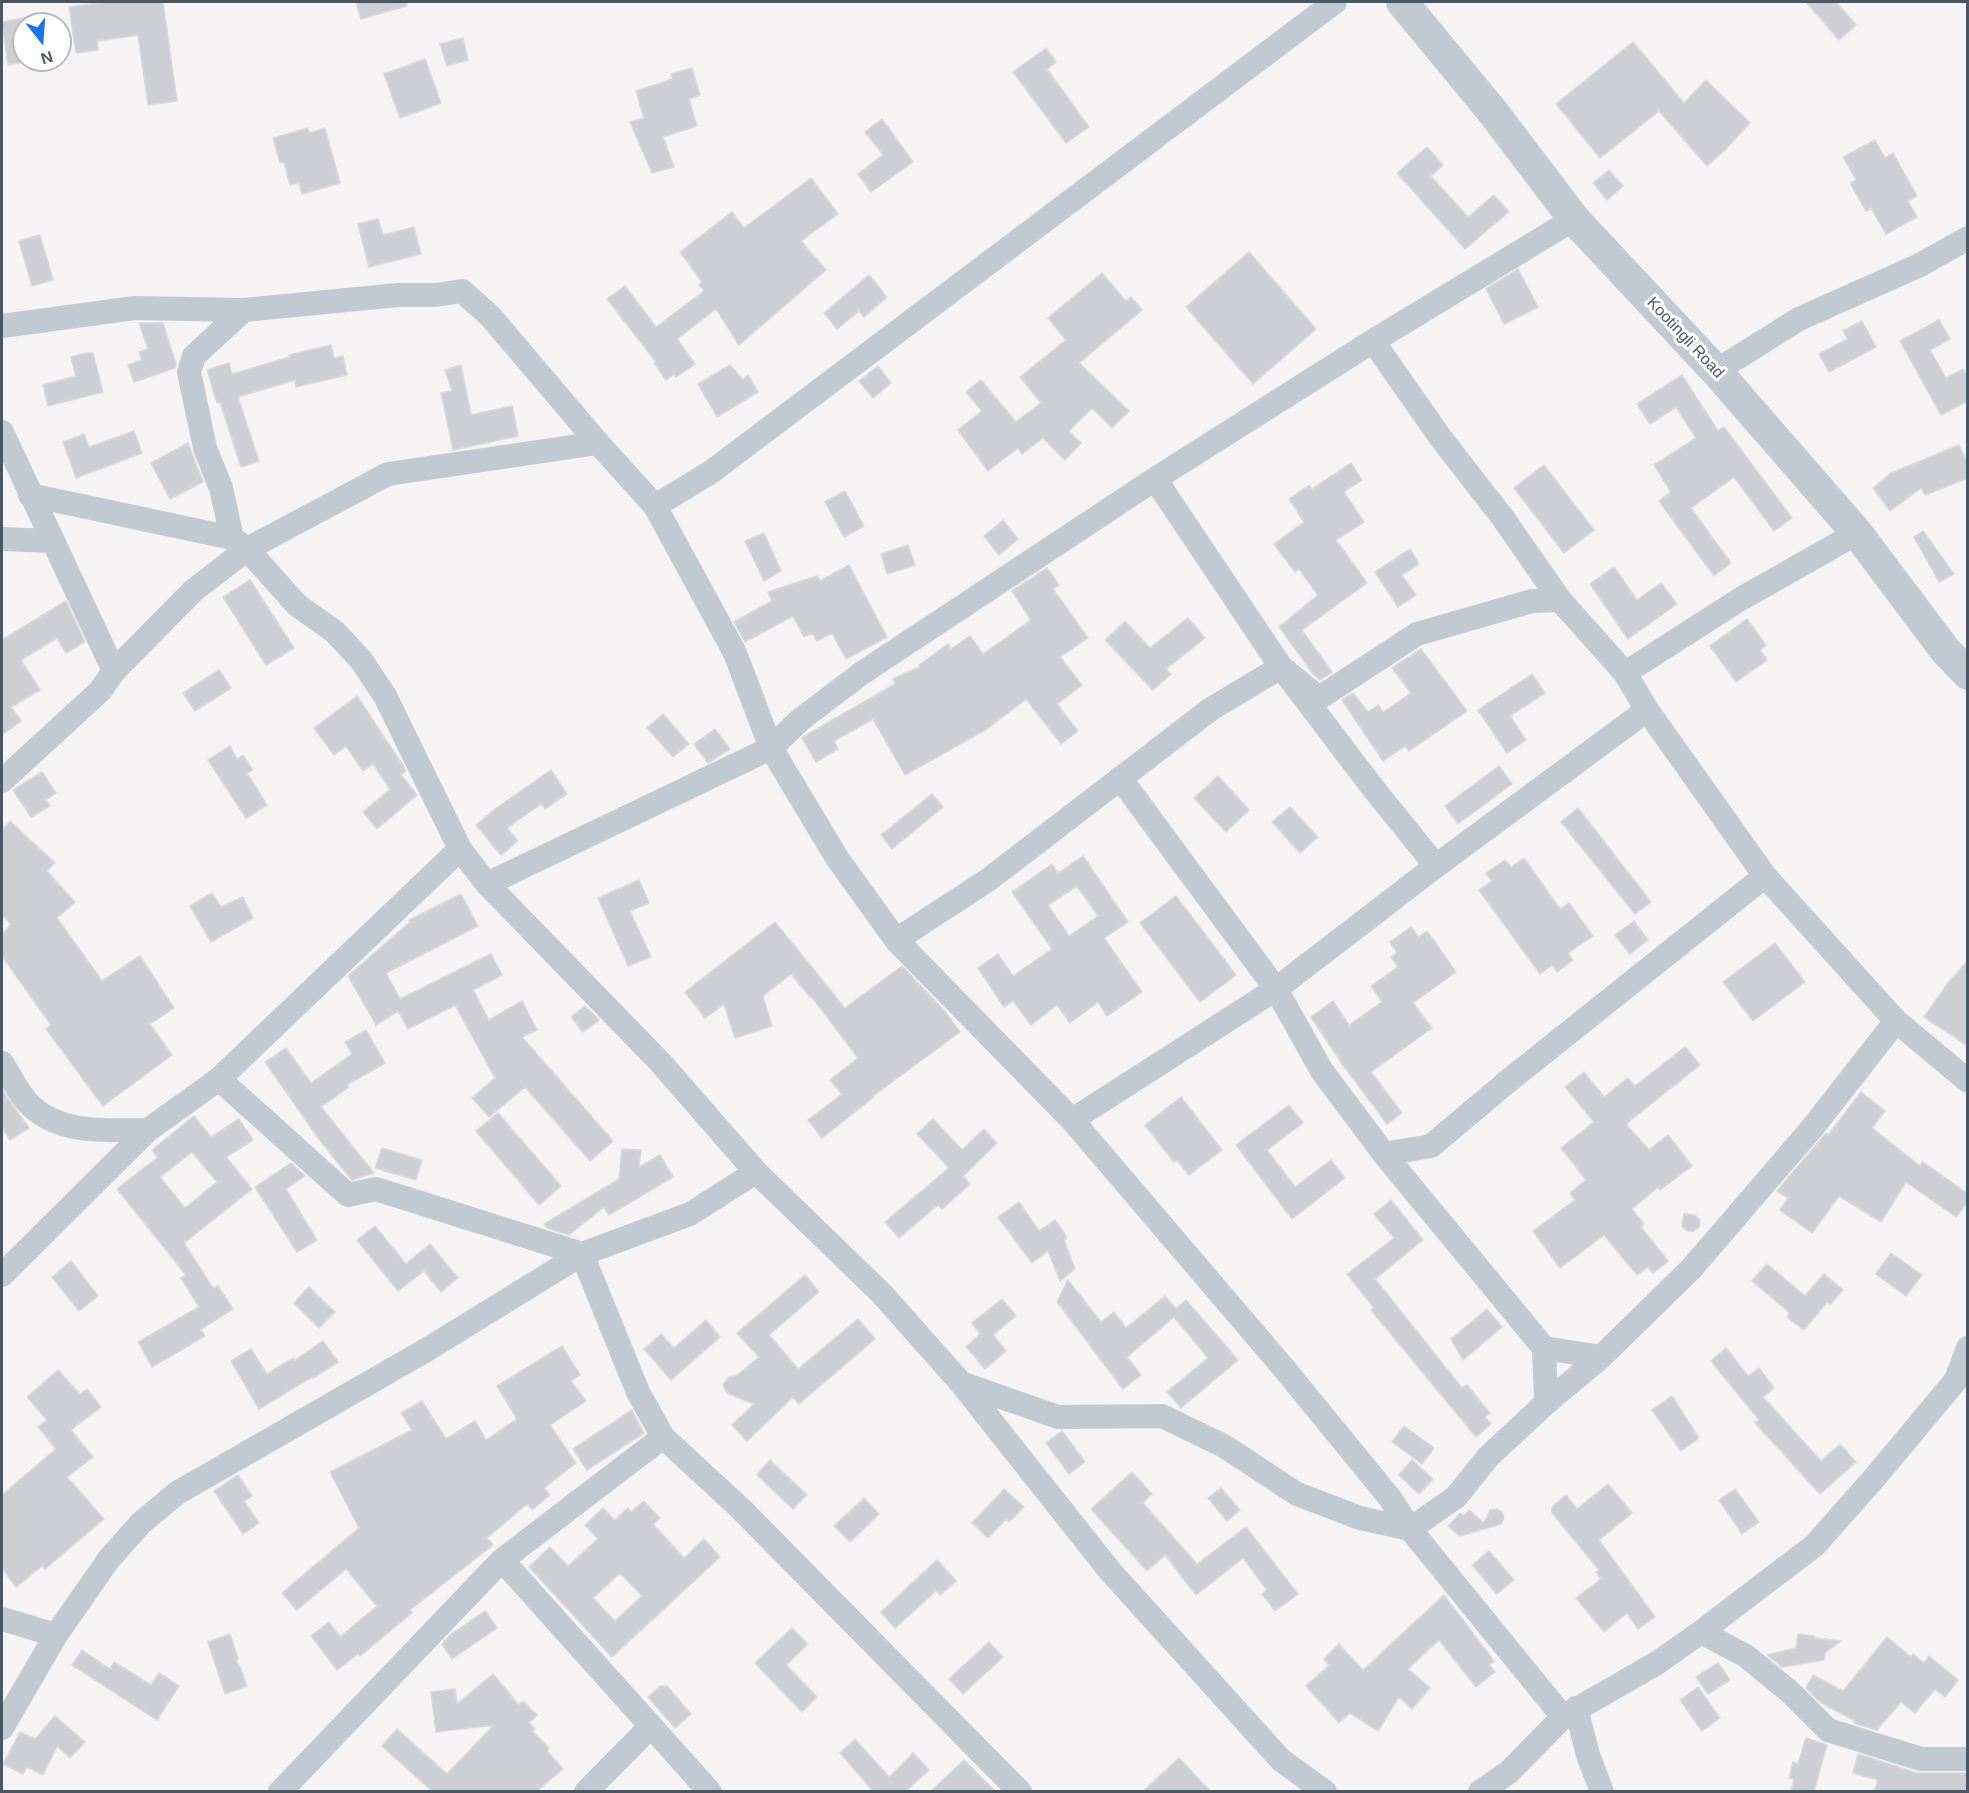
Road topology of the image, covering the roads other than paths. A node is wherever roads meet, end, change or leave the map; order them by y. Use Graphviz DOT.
graph roads {
  1 [pos="1335,2"];
  2 [pos="1402,2"];
  3 [pos="1574,219"];
  4 [pos="1968,238"];
  5 [pos="244,310"];
  6 [pos="2,326"];
  7 [pos="1373,341"];
  8 [pos="1716,371"];
  9 [pos="2,432"];
  10 [pos="598,443"];
  11 [pos="1155,479"];
  12 [pos="30,495"];
  13 [pos="655,506"];
  14 [pos="1857,533"];
  15 [pos="2,539"];
  16 [pos="52,542"];
  17 [pos="240,544"];
  18 [pos="1560,600"];
  19 [pos="1281,667"];
  20 [pos="114,671"];
  21 [pos="1625,673"];
  22 [pos="1968,675"];
  23 [pos="1647,710"];
  24 [pos="771,748"];
  25 [pos="1120,778"];
  26 [pos="2,781"];
  27 [pos="460,849"];
  28 [pos="1436,866"];
  29 [pos="1765,876"];
  30 [pos="487,884"];
  31 [pos="896,940"];
  32 [pos="1276,989"];
  33 [pos="1896,1021"];
  34 [pos="2,1063"];
  35 [pos="219,1079"];
  36 [pos="1968,1081"];
  37 [pos="1072,1120"];
  38 [pos="148,1130"];
  39 [pos="1384,1154"];
  40 [pos="756,1172"];
  41 [pos="582,1254"];
  42 [pos="2,1275"];
  43 [pos="1545,1348"];
  44 [pos="1968,1348"];
  45 [pos="1601,1357"];
  46 [pos="961,1383"];
  47 [pos="1546,1403"];
  48 [pos="663,1437"];
  49 [pos="1410,1529"];
  50 [pos="502,1560"];
  51 [pos="2,1619"];
  52 [pos="1701,1632"];
  53 [pos="56,1635"];
  54 [pos="1569,1712"];
  55 [pos="651,1726"];
  56 [pos="2,1728"];
  57 [pos="1968,1759"];
  58 [pos="280,1791"];
  59 [pos="586,1791"];
  60 [pos="710,1791"];
  61 [pos="1020,1791"];
  62 [pos="1325,1791"];
  63 [pos="1480,1791"];
  64 [pos="1602,1791"];
  1 -- 13 [label="street"];
  2 -- 3 [label="street, Kootingli Road"];
  3 -- 7 [label="street"];
  3 -- 8 [label="street, Kootingli Road"];
  4 -- 8 [label="street"];
  5 -- 6 [label="street"];
  5 -- 10 [label="street"];
  5 -- 17 [label="street"];
  7 -- 11 [label="street"];
  7 -- 18 [label="street"];
  8 -- 14 [label="street, Kootingli Road"];
  9 -- 12 [label="street"];
  10 -- 13 [label="street"];
  10 -- 17 [label="street"];
  11 -- 19 [label="street"];
  11 -- 24 [label="street"];
  12 -- 16 [label="street"];
  12 -- 17 [label="street"];
  13 -- 24 [label="street"];
  14 -- 21 [label="street"];
  14 -- 22 [label="street, Kootingli Road"];
  15 -- 16 [label="street"];
  16 -- 20 [label="street"];
  17 -- 20 [label="street"];
  17 -- 27 [label="street"];
  18 -- 19 [label="street"];
  18 -- 21 [label="street"];
  19 -- 25 [label="street"];
  19 -- 28 [label="street"];
  20 -- 26 [label="street"];
  21 -- 23 [label="street"];
  23 -- 28 [label="street"];
  23 -- 29 [label="street"];
  24 -- 30 [label="street"];
  24 -- 31 [label="street"];
  25 -- 31 [label="street"];
  25 -- 32 [label="street"];
  27 -- 30 [label="street"];
  27 -- 35 [label="street"];
  28 -- 32 [label="street"];
  29 -- 33 [label="street"];
  29 -- 39 [label="street"];
  30 -- 40 [label="street"];
  31 -- 37 [label="street"];
  32 -- 37 [label="street"];
  32 -- 39 [label="street"];
  33 -- 36 [label="street"];
  33 -- 45 [label="street"];
  34 -- 38 [label="street"];
  35 -- 38 [label="street"];
  35 -- 41 [label="street"];
  37 -- 49 [label="street"];
  38 -- 42 [label="street"];
  39 -- 43 [label="street"];
  40 -- 41 [label="street"];
  40 -- 46 [label="street"];
  41 -- 48 [label="street"];
  41 -- 53 [label="street"];
  43 -- 45 [label="street"];
  43 -- 47 [label="street"];
  44 -- 52 [label="street"];
  45 -- 47 [label="street"];
  46 -- 49 [label="street"];
  46 -- 62 [label="street"];
  47 -- 49 [label="street"];
  48 -- 50 [label="street"];
  48 -- 61 [label="street"];
  49 -- 54 [label="street"];
  50 -- 55 [label="street"];
  50 -- 58 [label="street"];
  51 -- 53 [label="street"];
  52 -- 54 [label="street"];
  52 -- 57 [label="street"];
  53 -- 56 [label="street"];
  54 -- 63 [label="street"];
  54 -- 64 [label="street"];
  55 -- 59 [label="street"];
  55 -- 60 [label="street"];
}
